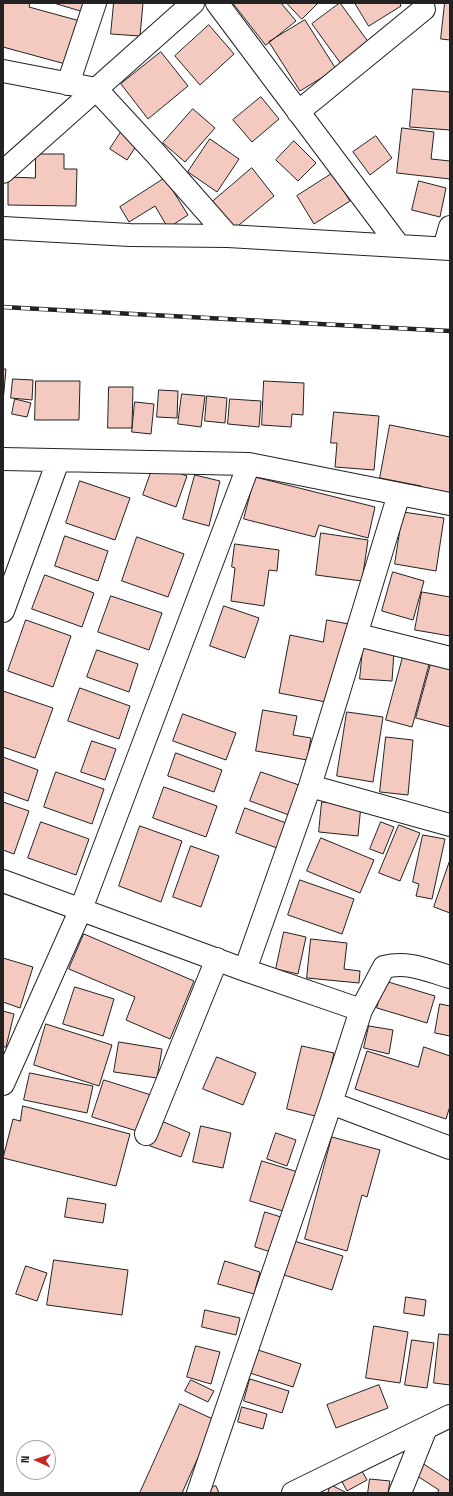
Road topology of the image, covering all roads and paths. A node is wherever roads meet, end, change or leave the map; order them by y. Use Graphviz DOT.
graph roads {
  1 [pos="95,3"];
  2 [pos="193,3"];
  3 [pos="217,3"];
  4 [pos="424,10"];
  5 [pos="3,71"];
  6 [pos="68,84"];
  7 [pos="96,89"];
  8 [pos="298,112"];
  9 [pos="3,172"];
  10 [pos="3,228"];
  11 [pos="450,228"];
  12 [pos="228,236"];
  13 [pos="399,246"];
  14 [pos="447,248"];
  15 [pos="3,459"];
  16 [pos="58,461"];
  17 [pos="249,464"];
  18 [pos="399,494"];
  19 [pos="450,504"];
  20 [pos="3,611"];
  21 [pos="358,635"];
  22 [pos="450,658"];
  23 [pos="310,786"];
  24 [pos="450,825"];
  25 [pos="3,881"];
  26 [pos="81,909"];
  27 [pos="217,959"];
  28 [pos="244,970"];
  29 [pos="450,977"];
  30 [pos="361,1010"];
  31 [pos="3,1084"];
  32 [pos="331,1103"];
  33 [pos="146,1134"];
  34 [pos="450,1148"];
  35 [pos="450,1416"];
  36 [pos="426,1428"];
  37 [pos="198,1493"];
  38 [pos="293,1493"];
  39 [pos="400,1493"];
  1 -- 6 [label="street"];
  2 -- 7 [label="street"];
  3 -- 8 [label="street"];
  4 -- 8 [label="street"];
  5 -- 6 [label="street"];
  6 -- 7 [label="street"];
  7 -- 9 [label="street"];
  7 -- 12 [label="street"];
  8 -- 13 [label="street"];
  10 -- 12 [label="street"];
  11 -- 14 [label="street"];
  12 -- 13 [label="street"];
  13 -- 14 [label="street"];
  15 -- 16 [label="street"];
  16 -- 17 [label="street"];
  16 -- 20 [label="street"];
  17 -- 18 [label="street"];
  17 -- 26 [label="street"];
  18 -- 19 [label="street"];
  18 -- 21 [label="street"];
  21 -- 22 [label="street"];
  21 -- 23 [label="street"];
  23 -- 24 [label="street"];
  23 -- 28 [label="street"];
  25 -- 26 [label="street"];
  26 -- 27 [label="street"];
  26 -- 31 [label="street"];
  27 -- 28 [label="street"];
  27 -- 33 [label="street"];
  28 -- 30 [label="street"];
  29 -- 30 [label="street"];
  30 -- 32 [label="street"];
  32 -- 34 [label="street"];
  32 -- 37 [label="street"];
  35 -- 36 [label="street"];
  36 -- 38 [label="street"];
  36 -- 39 [label="street"];
}
